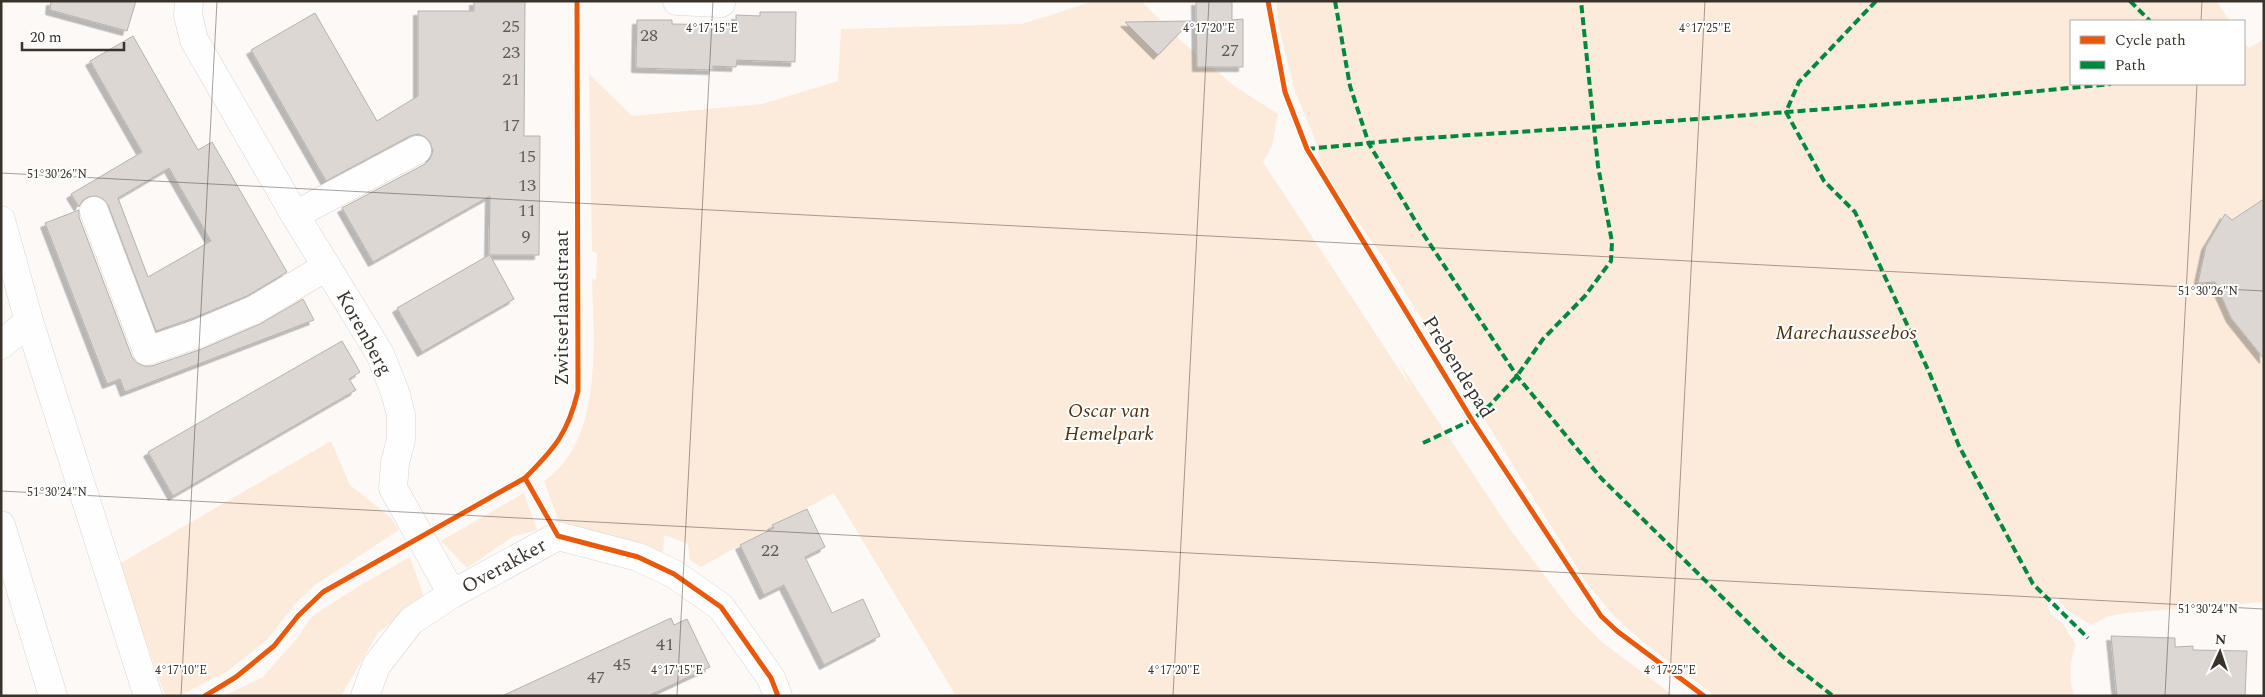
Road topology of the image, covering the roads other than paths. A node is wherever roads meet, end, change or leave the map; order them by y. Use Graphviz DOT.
graph roads {
  1 [pos="188,1"];
  2 [pos="677,1"];
  3 [pos="721,3"];
  4 [pos="417,150"];
  5 [pos="94,211"];
  6 [pos="295,215"];
  7 [pos="1,220"];
  8 [pos="326,267"];
  9 [pos="1,319"];
  10 [pos="29,321"];
  11 [pos="1,345"];
  12 [pos="1,525"];
  13 [pos="452,594"];
  14 [pos="53,696"];
  15 [pos="148,696"];
  16 [pos="365,696"];
  17 [pos="778,696"];
  1 -- 6 [label="street, Korenberg"];
  2 -- 3 [label="street"];
  4 -- 6 [label="street"];
  5 -- 8 [label="street, Korenberg"];
  6 -- 8 [label="street, Korenberg"];
  7 -- 10 [label="street"];
  8 -- 13 [label="street, Korenberg"];
  9 -- 10 [label="street"];
  10 -- 11 [label="street"];
  10 -- 15 [label="street"];
  12 -- 14 [label="street"];
  13 -- 16 [label="street, Overakker"];
  13 -- 17 [label="street, Overakker"];
}
